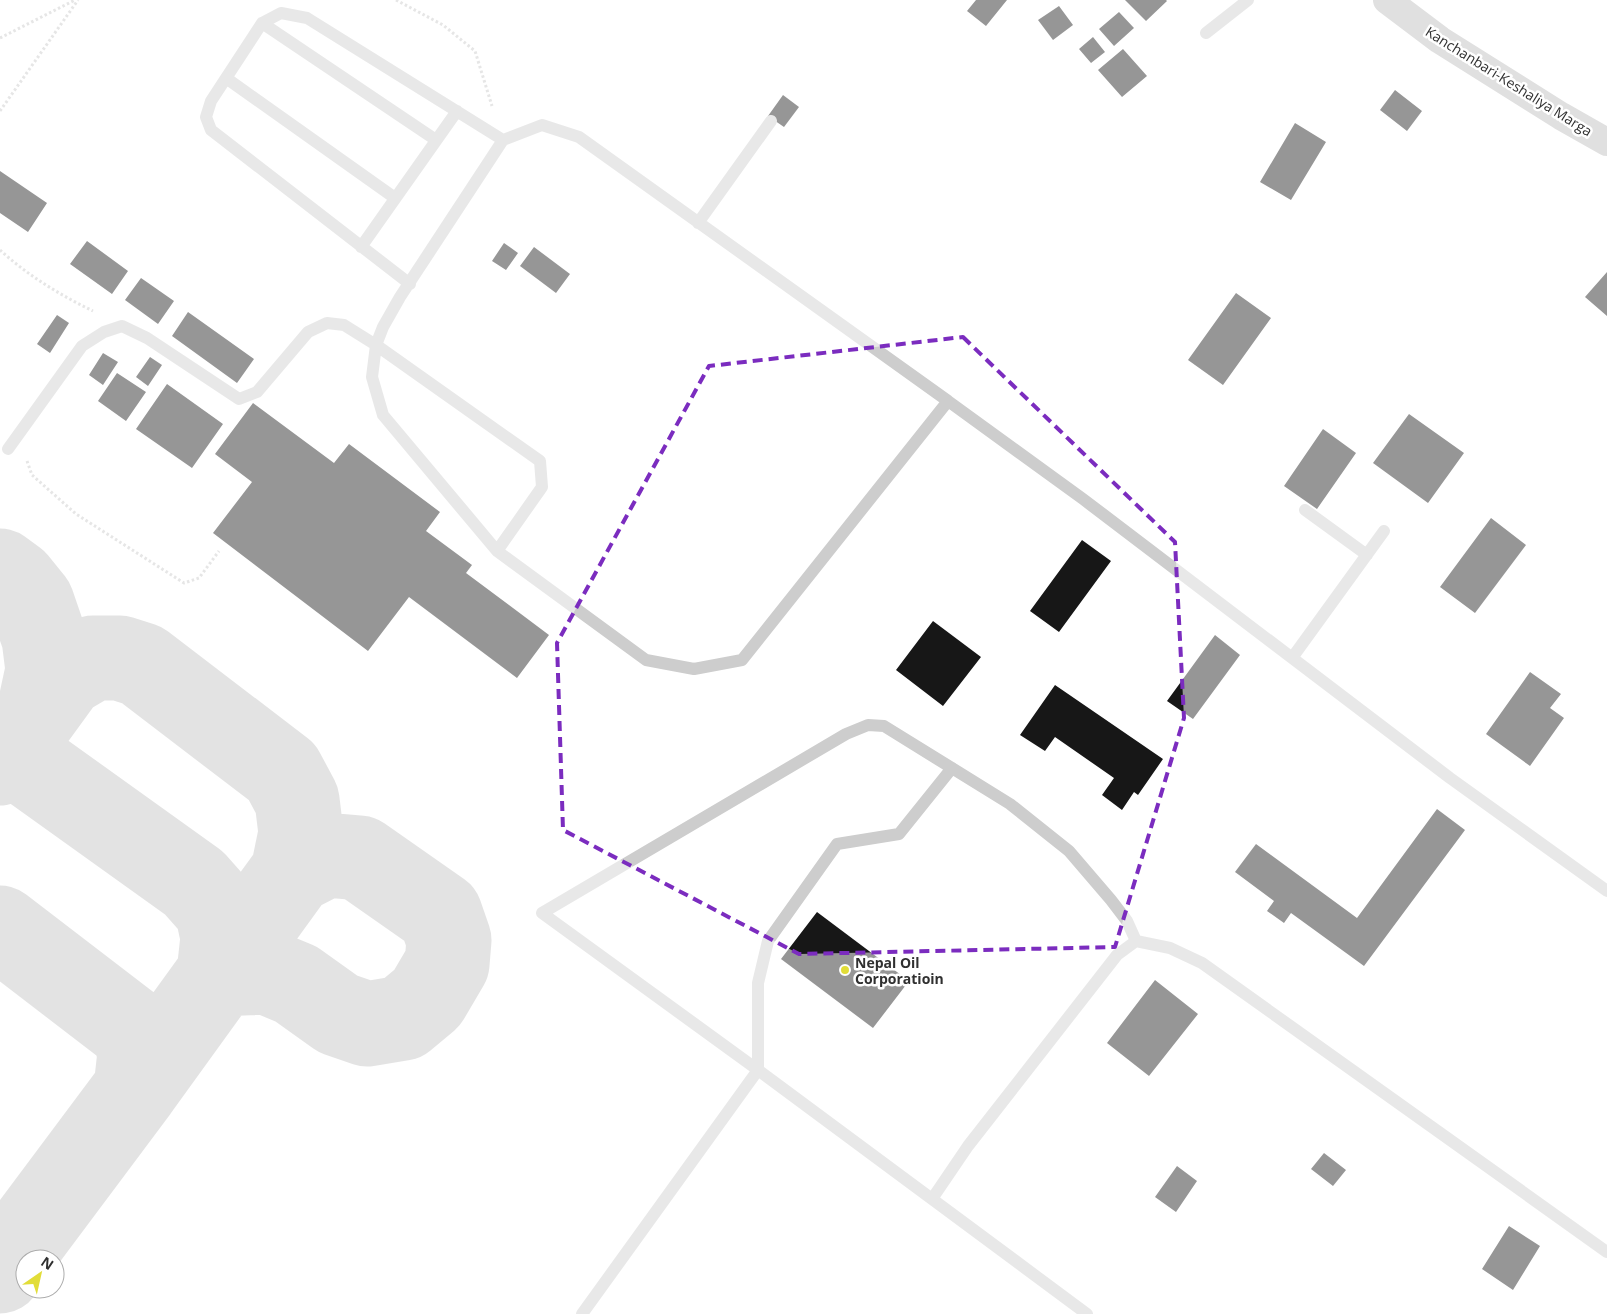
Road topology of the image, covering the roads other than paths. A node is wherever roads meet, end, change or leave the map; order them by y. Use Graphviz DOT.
graph roads {
  1 [pos="1248,0"];
  2 [pos="1387,0"];
  3 [pos="262,23"];
  4 [pos="1206,33"];
  5 [pos="226,78"];
  6 [pos="457,111"];
  7 [pos="772,121"];
  8 [pos="436,140"];
  9 [pos="503,140"];
  10 [pos="1607,142"];
  11 [pos="395,198"];
  12 [pos="698,223"];
  13 [pos="361,247"];
  14 [pos="410,284"];
  15 [pos="376,345"];
  16 [pos="948,402"];
  17 [pos="8,449"];
  18 [pos="1305,510"];
  19 [pos="1384,531"];
  20 [pos="496,551"];
  21 [pos="1367,555"];
  22 [pos="1292,658"];
  23 [pos="952,768"];
  24 [pos="1607,891"];
  25 [pos="1136,941"];
  26 [pos="758,1070"];
  27 [pos="932,1199"];
  28 [pos="1607,1252"];
  29 [pos="582,1314"];
  30 [pos="1087,1314"];
  1 -- 4 [label="lane"];
  2 -- 10 [label="street, Kanchanbari-Keshaliya Marga"];
  3 -- 5 [label="lane"];
  3 -- 6 [label="lane"];
  3 -- 8 [label="lane"];
  5 -- 11 [label="lane"];
  5 -- 13 [label="lane"];
  6 -- 8 [label="lane"];
  6 -- 9 [label="lane"];
  7 -- 12 [label="lane"];
  8 -- 11 [label="lane"];
  9 -- 12 [label="lane"];
  9 -- 14 [label="lane"];
  11 -- 13 [label="lane"];
  12 -- 16 [label="lane"];
  13 -- 14 [label="lane"];
  14 -- 15 [label="lane"];
  15 -- 17 [label="lane"];
  15 -- 20 [label="lane"];
  15 -- 20 [label="lane"];
  16 -- 20 [label="lane"];
  16 -- 22 [label="lane"];
  18 -- 21 [label="lane"];
  19 -- 21 [label="lane"];
  21 -- 22 [label="lane"];
  22 -- 24 [label="lane"];
  23 -- 25 [label="lane"];
  23 -- 26 [label="lane"];
  23 -- 26 [label="lane"];
  25 -- 27 [label="lane"];
  25 -- 28 [label="lane"];
  26 -- 27 [label="lane"];
  26 -- 29 [label="lane"];
  27 -- 30 [label="lane"];
}
